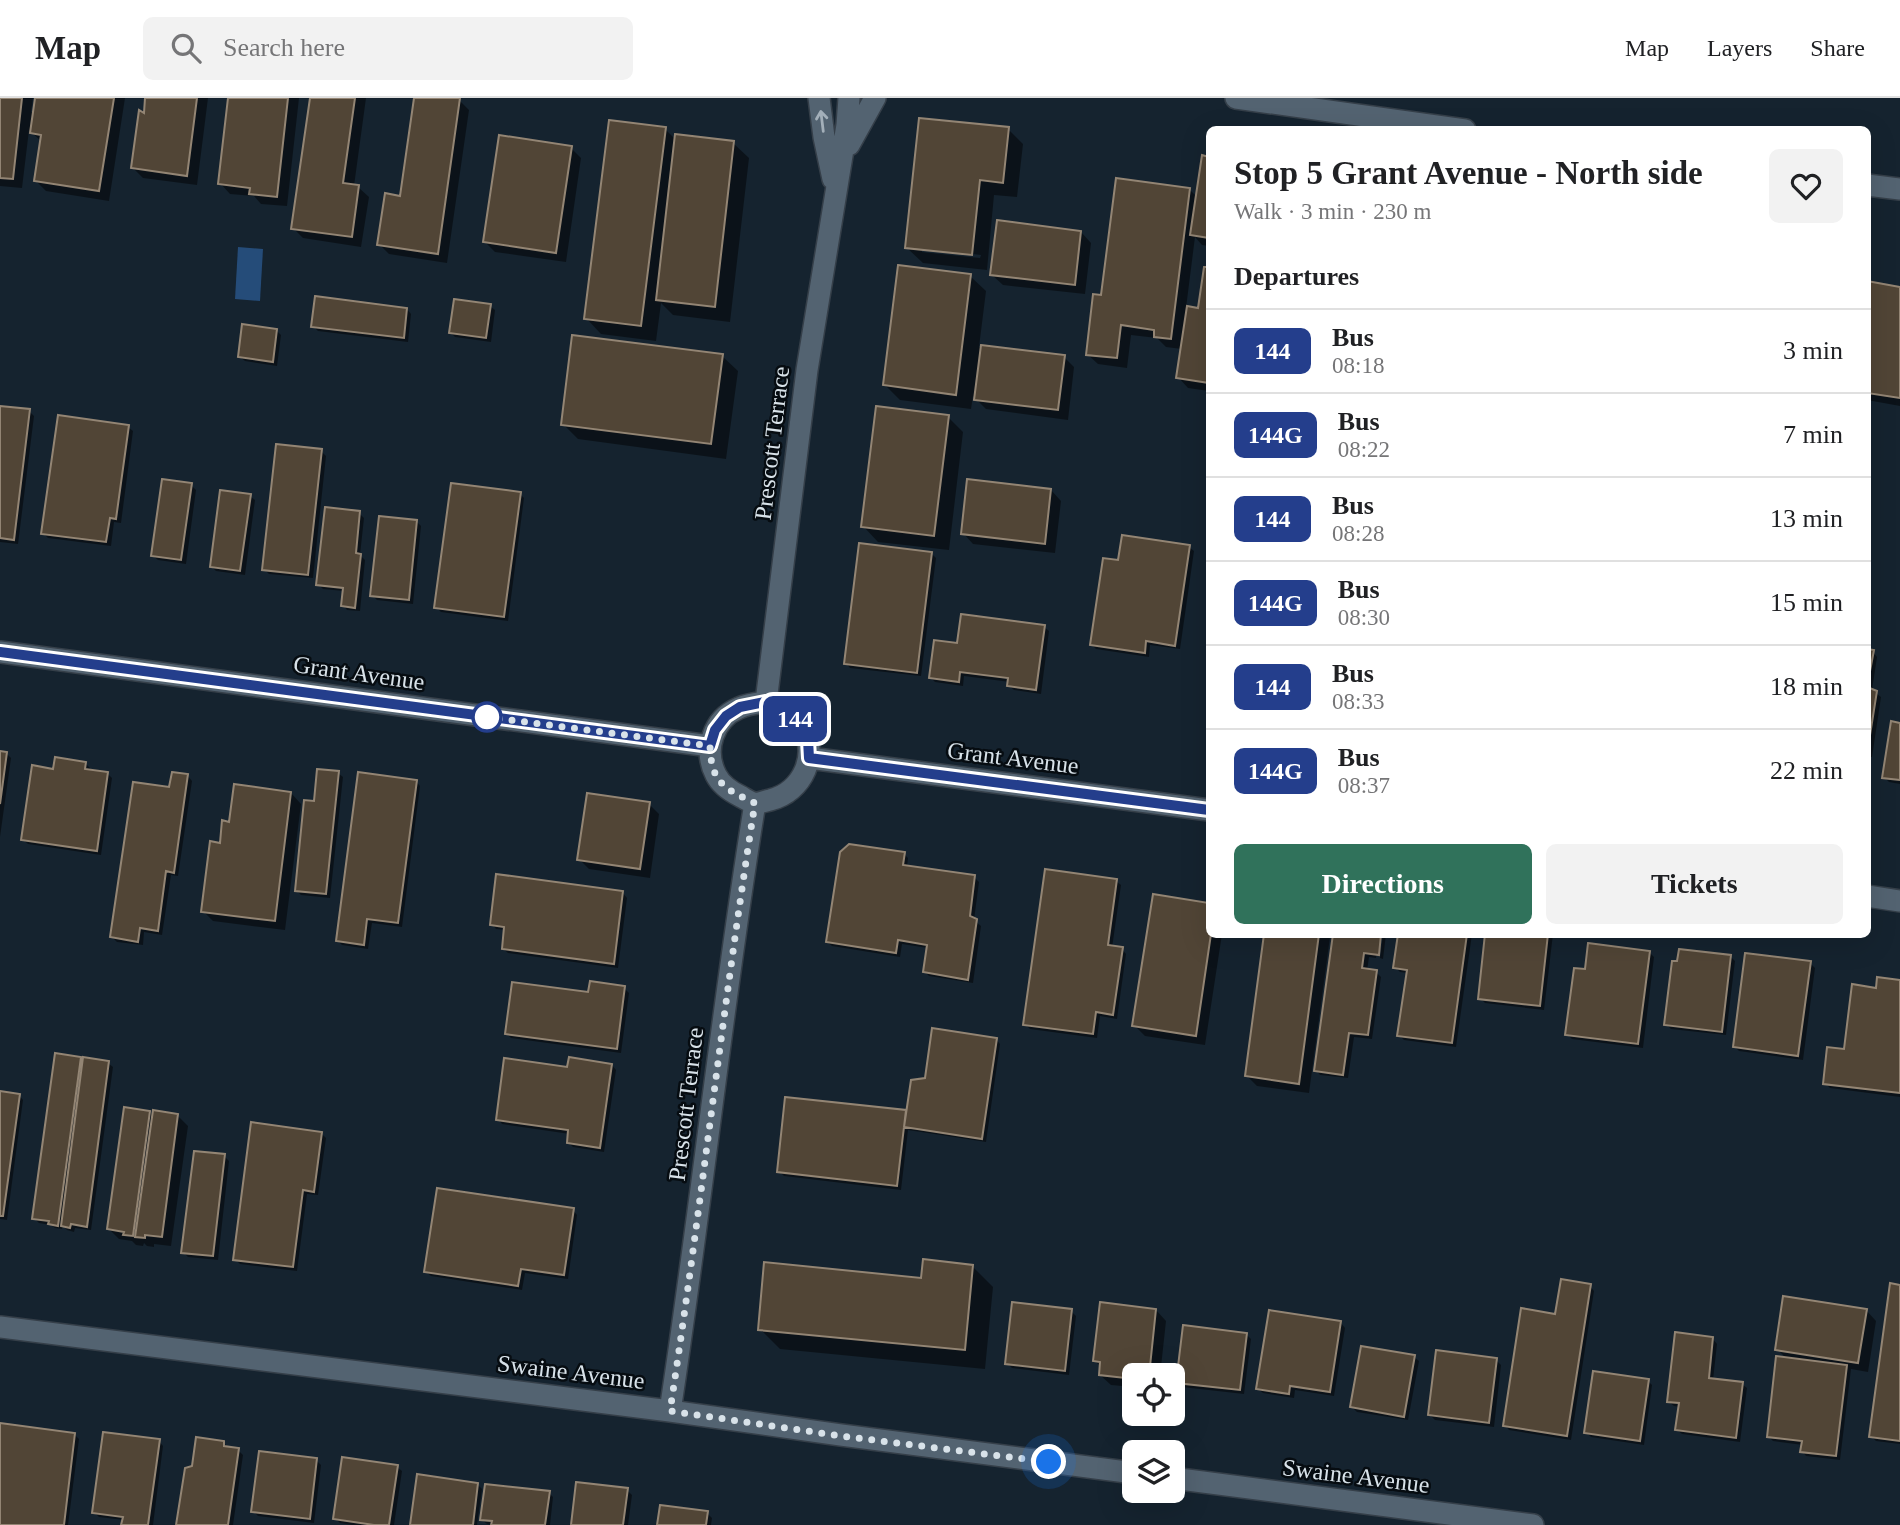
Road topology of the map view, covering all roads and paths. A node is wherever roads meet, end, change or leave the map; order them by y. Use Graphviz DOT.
graph roads {
  1 [pos="820,98"];
  2 [pos="849,98"];
  3 [pos="876,98"];
  4 [pos="1236,98"];
  5 [pos="1436,126"];
  6 [pos="841,160"];
  7 [pos="1871,185"];
  8 [pos="1900,189"];
  9 [pos="835,191"];
  10 [pos="0,652"];
  11 [pos="765,702"];
  12 [pos="710,746"];
  13 [pos="809,758"];
  14 [pos="755,803"];
  15 [pos="1206,810"];
  16 [pos="1871,897"];
  17 [pos="1900,901"];
  18 [pos="0,1327"];
  19 [pos="670,1411"];
  20 [pos="1122,1472"];
  21 [pos="1185,1480"];
  22 [pos="1533,1525"];
  9 -- 1 [label="street, Prescott Terrace, one-way"];
  2 -- 6 [label="street, Prescott Terrace"];
  3 -- 6 [label="street"];
  4 -- 5 [label="street"];
  6 -- 9 [label="street, Prescott Terrace"];
  7 -- 8 [label="street"];
  9 -- 11 [label="street, Prescott Terrace"];
  10 -- 12 [label="street, Grant Avenue"];
  11 -- 12 [label="street"];
  11 -- 13 [label="street"];
  12 -- 14 [label="street"];
  13 -- 14 [label="street"];
  13 -- 15 [label="street, Grant Avenue"];
  14 -- 19 [label="street, Prescott Terrace"];
  16 -- 17 [label="street"];
  18 -- 19 [label="street, Swaine Avenue"];
  19 -- 20 [label="street, Swaine Avenue"];
  21 -- 22 [label="street, Swaine Avenue"];
}
